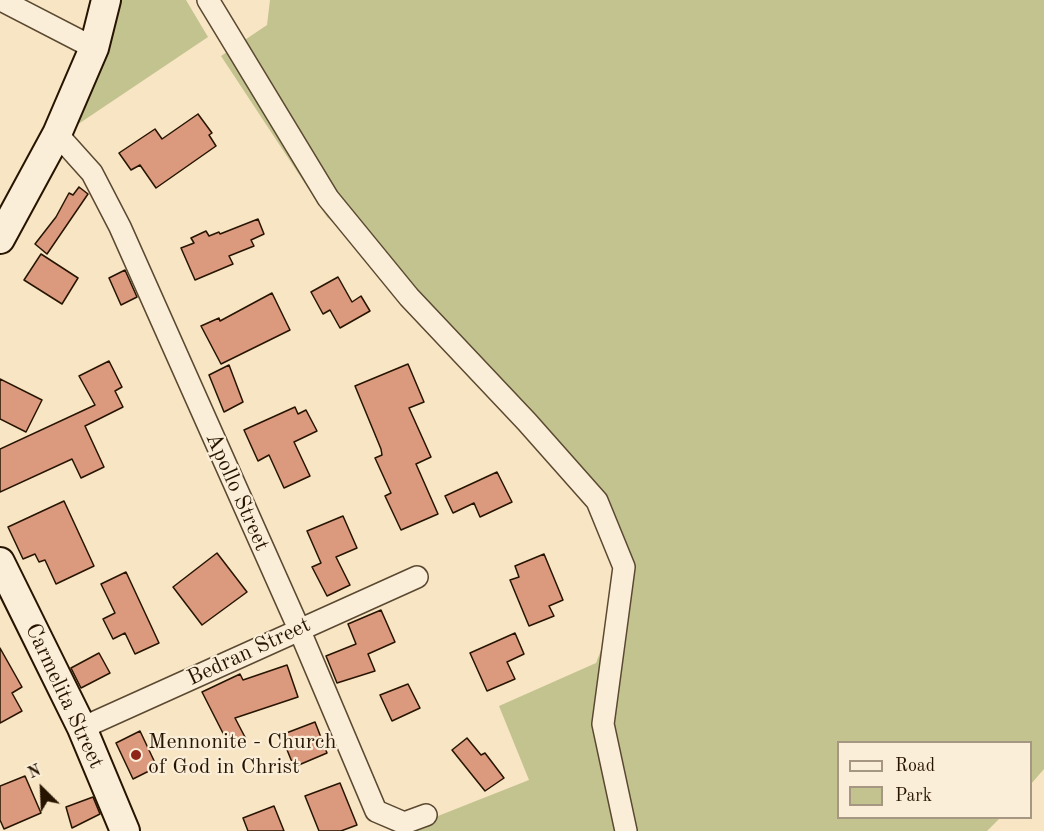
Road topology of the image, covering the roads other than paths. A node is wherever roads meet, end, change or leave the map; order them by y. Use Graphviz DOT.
graph roads {
  1 [pos="1,0"];
  2 [pos="106,0"];
  3 [pos="208,0"];
  4 [pos="94,48"];
  5 [pos="57,134"];
  6 [pos="0,239"];
  7 [pos="0,562"];
  8 [pos="417,577"];
  9 [pos="298,629"];
  10 [pos="82,728"];
  11 [pos="426,815"];
  12 [pos="125,831"];
  13 [pos="626,831"];
  1 -- 4 [label="street"];
  2 -- 4 [label="street"];
  3 -- 13 [label="street"];
  4 -- 5 [label="street"];
  5 -- 6 [label="street"];
  5 -- 9 [label="street, Apollo Street"];
  7 -- 10 [label="street, Carmelita Street"];
  8 -- 9 [label="street, Bedran Street"];
  9 -- 10 [label="street, Bedran Street"];
  9 -- 11 [label="street, Apollo Street"];
  10 -- 12 [label="street, Carmelita Street"];
}
